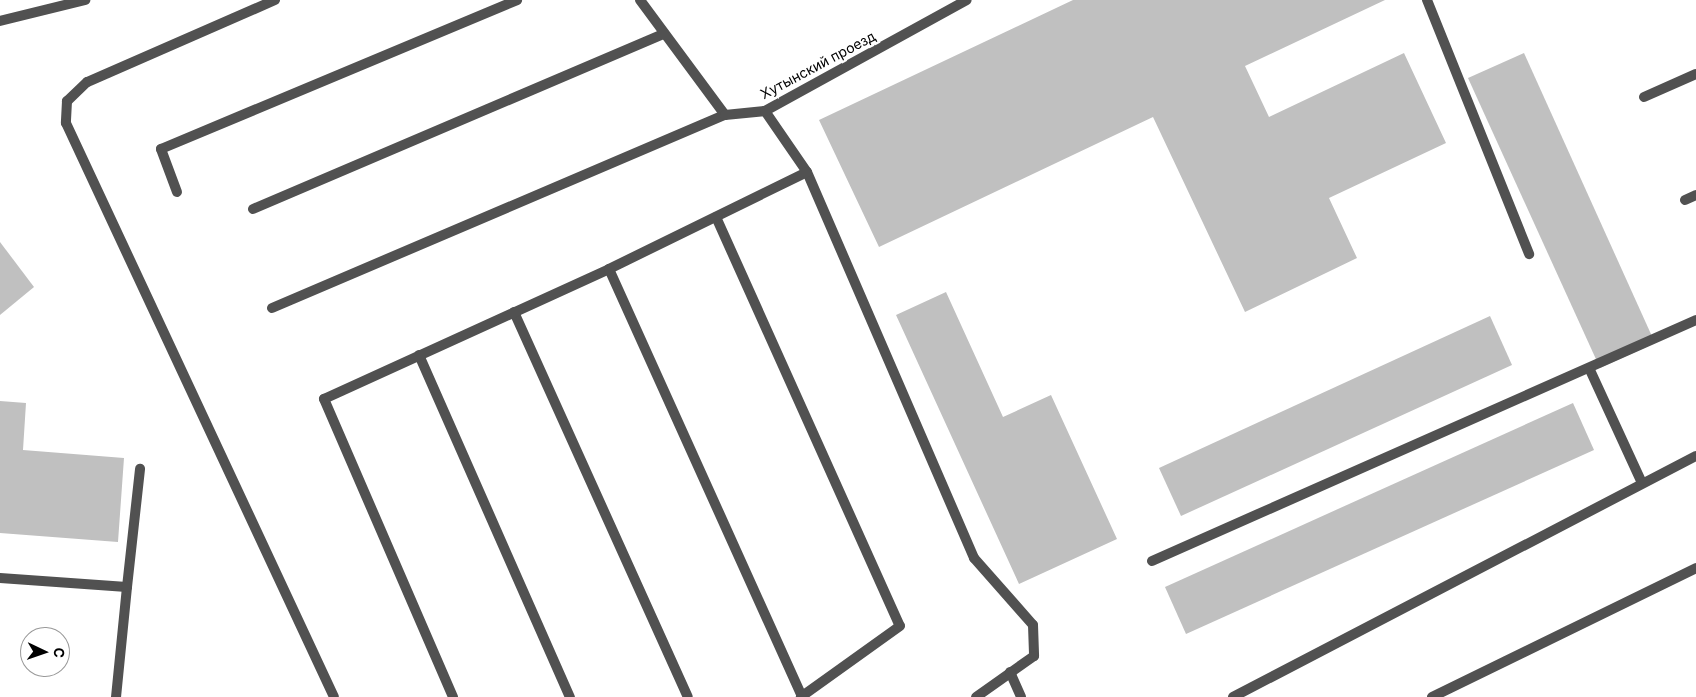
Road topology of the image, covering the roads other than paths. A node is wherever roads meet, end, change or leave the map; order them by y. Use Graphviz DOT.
graph roads {
  1 [pos="84,0"];
  2 [pos="274,0"];
  3 [pos="517,0"];
  4 [pos="640,0"];
  5 [pos="967,0"];
  6 [pos="1427,0"];
  7 [pos="0,21"];
  8 [pos="664,34"];
  9 [pos="1696,74"];
  10 [pos="1644,97"];
  11 [pos="765,110"];
  12 [pos="725,115"];
  13 [pos="807,172"];
  14 [pos="177,192"];
  15 [pos="1696,195"];
  16 [pos="1685,200"];
  17 [pos="254,209"];
  18 [pos="716,217"];
  19 [pos="1529,254"];
  20 [pos="609,269"];
  21 [pos="272,308"];
  22 [pos="514,312"];
  23 [pos="1696,320"];
  24 [pos="419,355"];
  25 [pos="1590,370"];
  26 [pos="1696,456"];
  27 [pos="140,469"];
  28 [pos="1642,483"];
  29 [pos="1152,561"];
  30 [pos="1696,568"];
  31 [pos="0,578"];
  32 [pos="127,588"];
  33 [pos="1010,672"];
  34 [pos="116,697"];
  35 [pos="334,697"];
  36 [pos="453,697"];
  37 [pos="570,697"];
  38 [pos="688,697"];
  39 [pos="802,697"];
  40 [pos="976,697"];
  41 [pos="1021,697"];
  42 [pos="1234,697"];
  43 [pos="1432,697"];
  1 -- 7 [label="street"];
  2 -- 35 [label="street"];
  3 -- 14 [label="street"];
  4 -- 8 [label="street"];
  5 -- 11 [label="street, Хутынский проезд"];
  6 -- 19 [label="street"];
  8 -- 12 [label="street"];
  8 -- 17 [label="street"];
  9 -- 10 [label="street"];
  11 -- 12 [label="street, Хутынский проезд"];
  11 -- 13 [label="street"];
  12 -- 21 [label="street, Хутынский проезд"];
  13 -- 18 [label="street"];
  13 -- 33 [label="street"];
  15 -- 16 [label="street"];
  18 -- 20 [label="street"];
  18 -- 39 [label="street"];
  20 -- 22 [label="street"];
  20 -- 39 [label="street"];
  22 -- 24 [label="street"];
  22 -- 38 [label="street"];
  23 -- 25 [label="street"];
  24 -- 36 [label="street"];
  24 -- 37 [label="street"];
  25 -- 28 [label="street"];
  25 -- 29 [label="street"];
  26 -- 28 [label="street"];
  27 -- 32 [label="street"];
  28 -- 42 [label="street"];
  30 -- 43 [label="street"];
  31 -- 32 [label="street"];
  32 -- 34 [label="street"];
  33 -- 40 [label="street"];
  33 -- 41 [label="street"];
}
